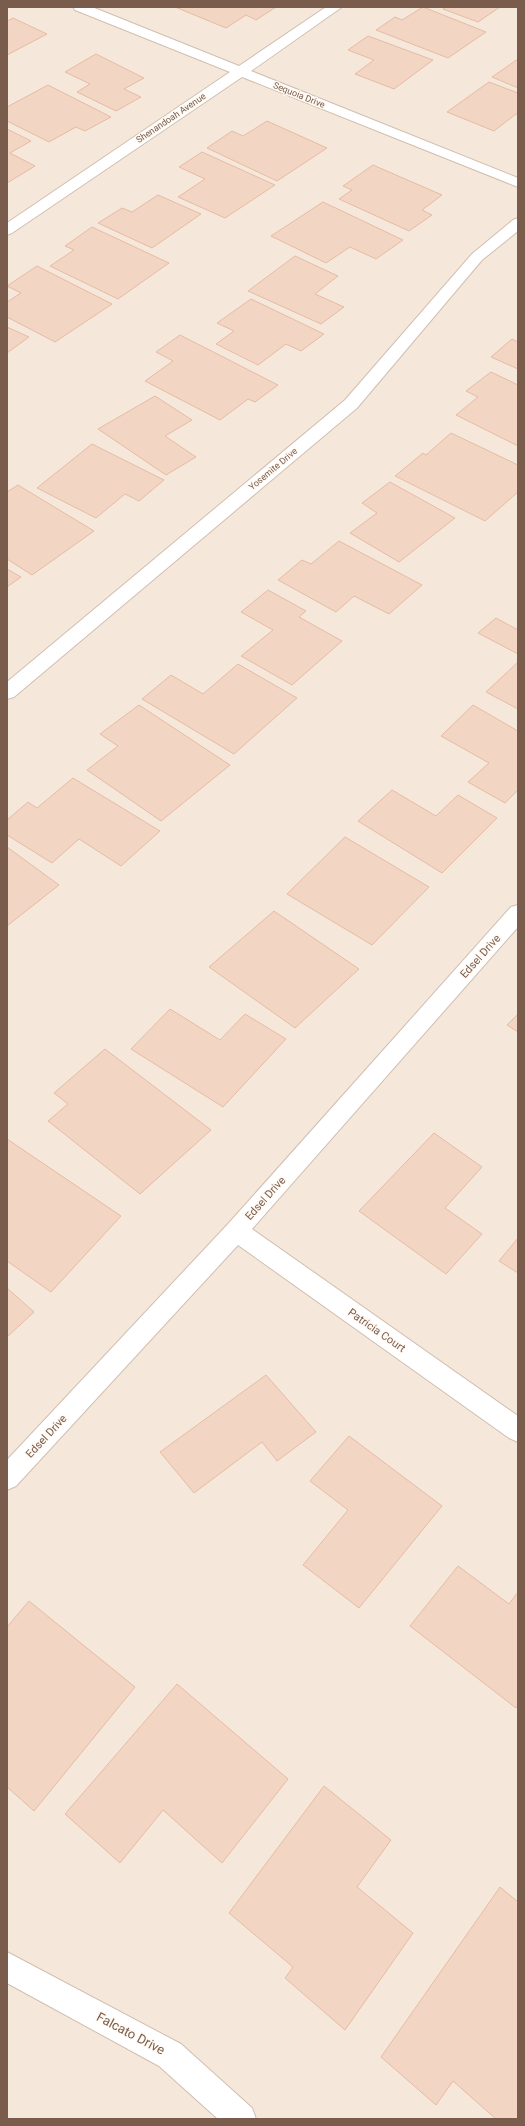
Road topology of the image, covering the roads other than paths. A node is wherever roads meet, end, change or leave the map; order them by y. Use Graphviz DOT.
graph roads {
  1 [pos="80,7"];
  2 [pos="335,7"];
  3 [pos="240,71"];
  4 [pos="518,183"];
  5 [pos="518,223"];
  6 [pos="7,230"];
  7 [pos="7,692"];
  8 [pos="518,913"];
  9 [pos="236,1231"];
  10 [pos="518,1430"];
  11 [pos="7,1478"];
  12 [pos="7,1967"];
  13 [pos="241,2119"];
  1 -- 3 [label="street, Sequoia Drive"];
  2 -- 3 [label="street, Shenandoah Avenue"];
  3 -- 4 [label="street, Sequoia Drive"];
  3 -- 6 [label="street, Shenandoah Avenue"];
  5 -- 7 [label="street, Yosemite Drive"];
  8 -- 9 [label="street, Edsel Drive"];
  9 -- 10 [label="street, Patricia Court"];
  9 -- 11 [label="street, Edsel Drive"];
  12 -- 13 [label="street, Falcato Drive"];
}
